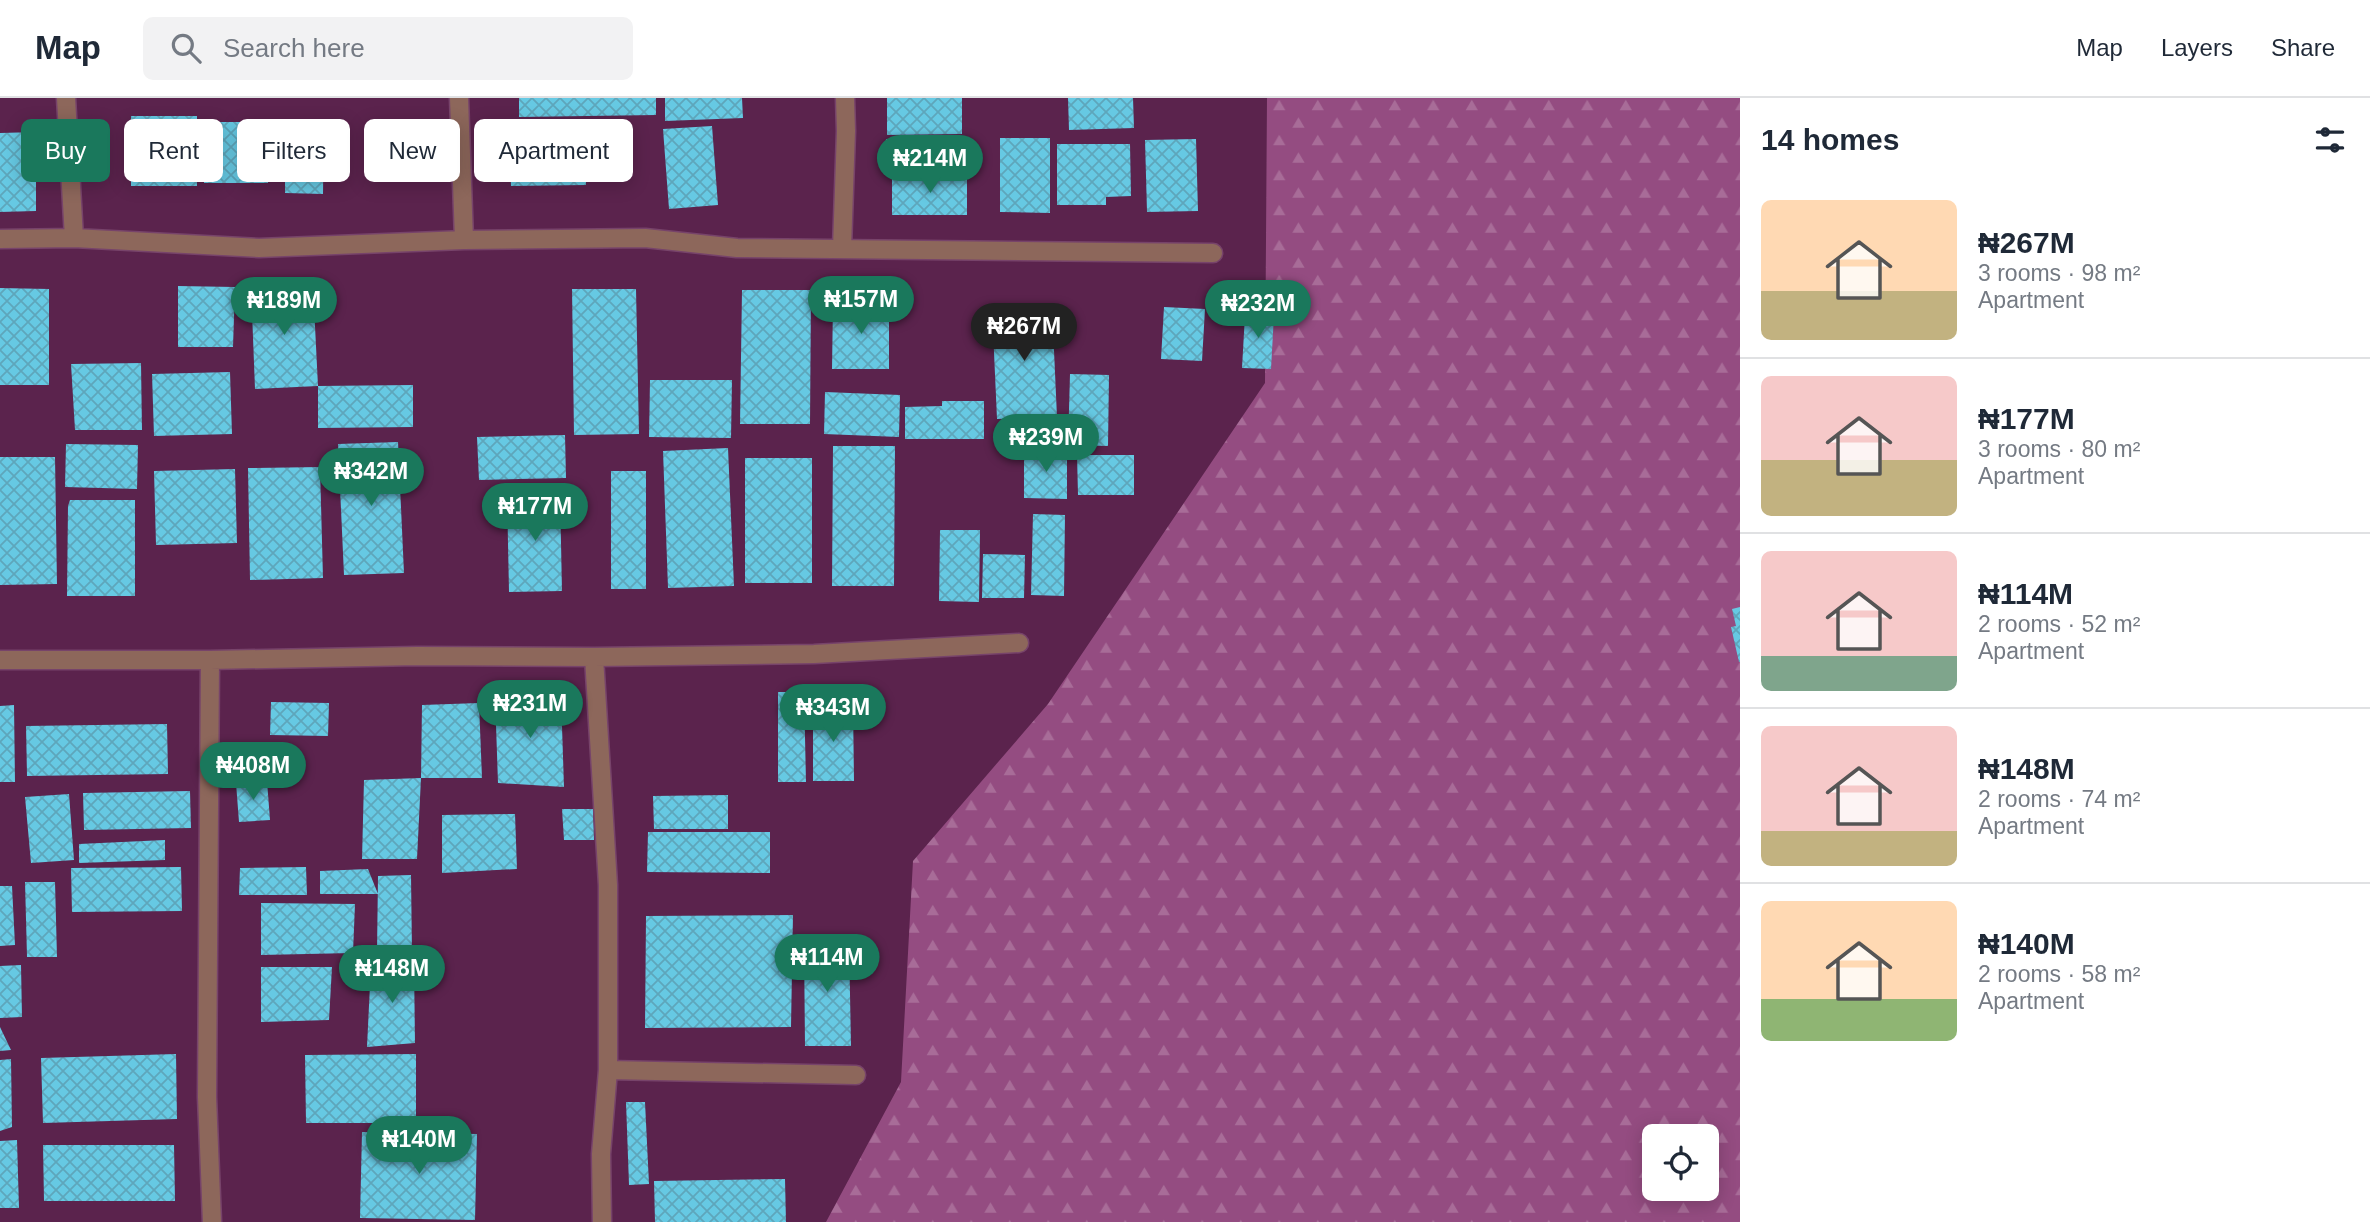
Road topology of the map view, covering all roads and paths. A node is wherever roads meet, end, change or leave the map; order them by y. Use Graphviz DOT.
graph roads {
  1 [pos="66,98"];
  2 [pos="460,98"];
  3 [pos="845,98"];
  4 [pos="75,238"];
  5 [pos="0,239"];
  6 [pos="464,240"];
  7 [pos="842,248"];
  8 [pos="1213,253"];
  9 [pos="1019,643"];
  10 [pos="594,657"];
  11 [pos="0,660"];
  12 [pos="210,660"];
  13 [pos="608,1070"];
  14 [pos="856,1075"];
  15 [pos="212,1222"];
  16 [pos="602,1222"];
  1 -- 4 [label="street"];
  2 -- 6 [label="street"];
  3 -- 7 [label="street"];
  4 -- 5 [label="street"];
  4 -- 6 [label="street"];
  6 -- 7 [label="street"];
  7 -- 8 [label="street"];
  9 -- 10 [label="street"];
  10 -- 12 [label="street"];
  10 -- 13 [label="street"];
  11 -- 12 [label="street"];
  12 -- 15 [label="street"];
  13 -- 14 [label="street"];
  13 -- 16 [label="street"];
}
